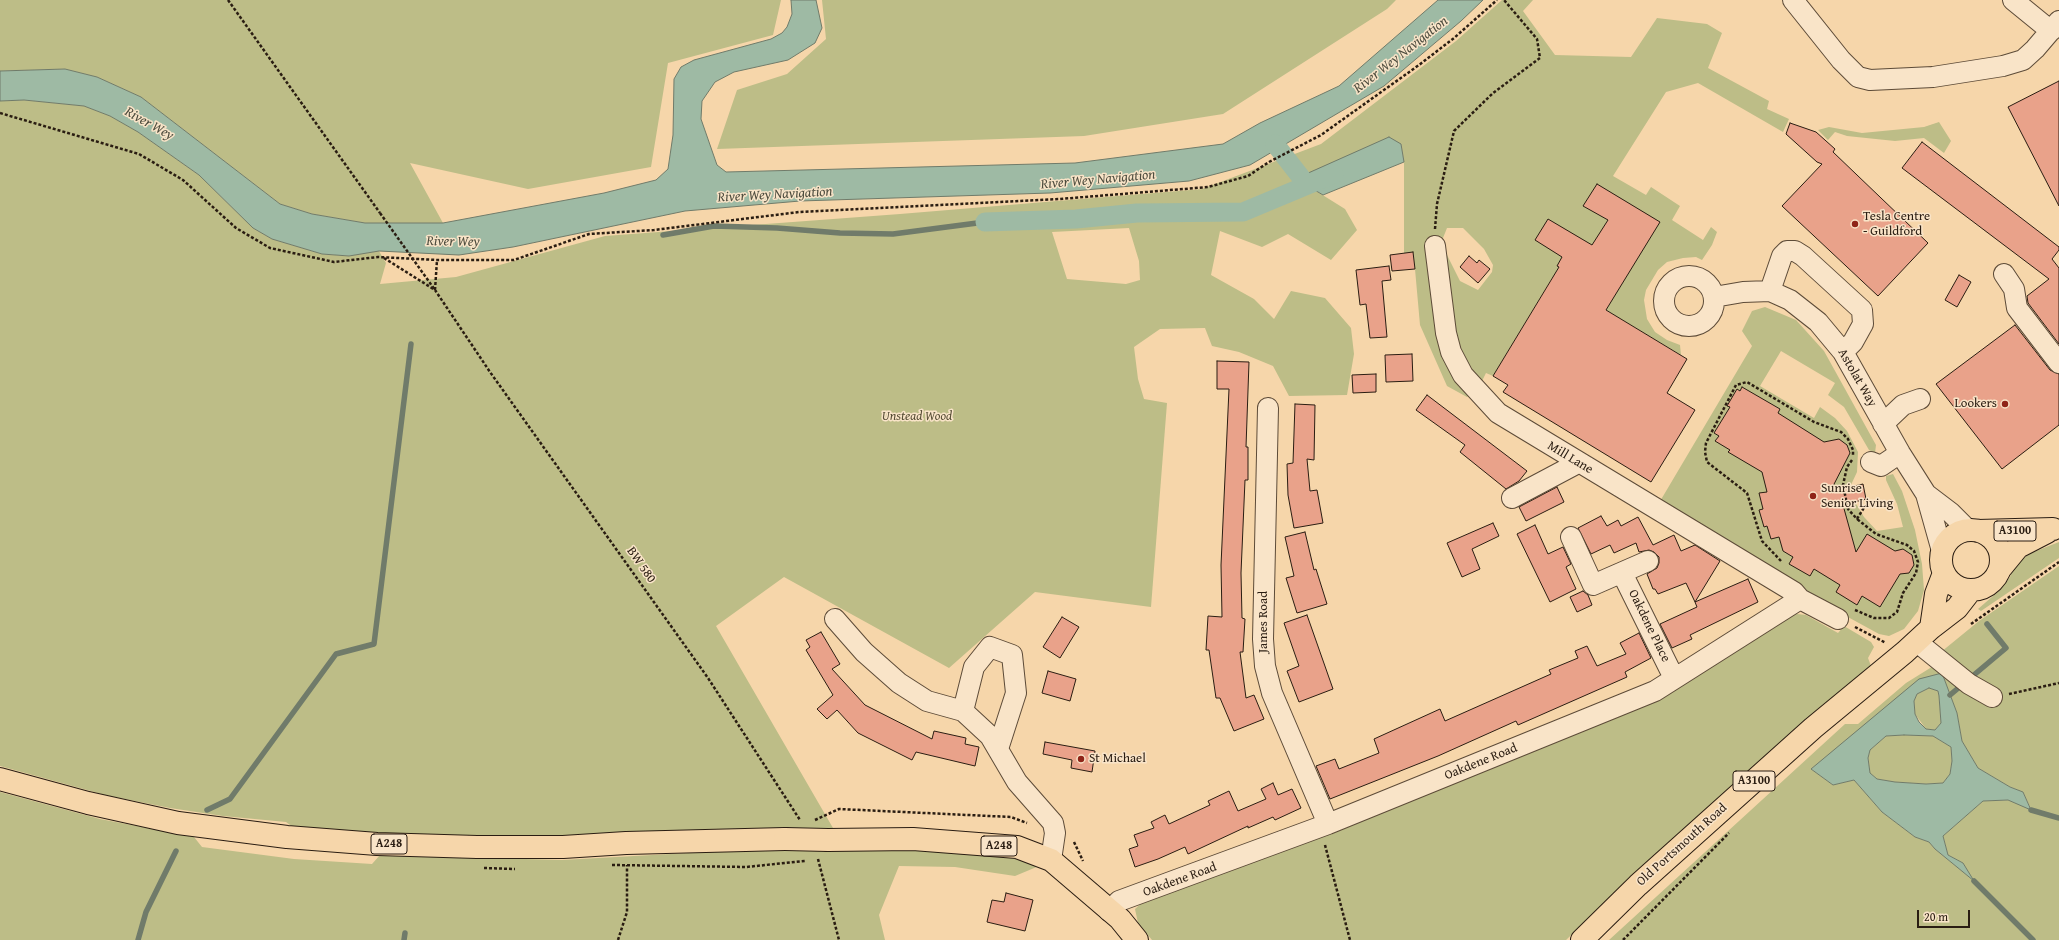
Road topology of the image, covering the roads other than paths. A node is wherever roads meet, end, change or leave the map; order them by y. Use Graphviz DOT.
graph roads {
  1 [pos="1793,0"];
  2 [pos="2013,0"];
  3 [pos="2055,26"];
  4 [pos="1435,246"];
  5 [pos="2004,274"];
  6 [pos="1770,291"];
  7 [pos="1714,297"];
  8 [pos="1843,352"];
  9 [pos="2059,363"];
  10 [pos="1920,399"];
  11 [pos="1268,408"];
  12 [pos="1883,424"];
  13 [pos="1900,453"];
  14 [pos="1871,462"];
  15 [pos="1578,463"];
  16 [pos="1926,494"];
  17 [pos="1512,498"];
  18 [pos="2056,527"];
  19 [pos="1973,530"];
  20 [pos="1571,537"];
  21 [pos="1942,552"];
  22 [pos="1648,561"];
  23 [pos="2000,568"];
  24 [pos="1622,573"];
  25 [pos="1944,573"];
  26 [pos="1971,590"];
  27 [pos="1800,599"];
  28 [pos="1844,613"];
  29 [pos="835,620"];
  30 [pos="1918,640"];
  31 [pos="1674,678"];
  32 [pos="1992,697"];
  33 [pos="963,710"];
  34 [pos="998,749"];
  35 [pos="0,779"];
  36 [pos="1324,826"];
  37 [pos="1052,860"];
  38 [pos="1109,911"];
  39 [pos="1137,940"];
  40 [pos="1582,940"];
  1 -- 3 [label="street"];
  2 -- 3 [label="street"];
  4 -- 15 [label="street, Mill Lane"];
  5 -- 9 [label="street"];
  6 -- 7 [label="street, Astolat Way"];
  6 -- 8 [label="street, Astolat Way"];
  6 -- 8 [label="street"];
  8 -- 12 [label="street, Astolat Way"];
  10 -- 12 [label="street"];
  11 -- 36 [label="street, James Road"];
  12 -- 13 [label="street, Astolat Way"];
  13 -- 14 [label="street"];
  13 -- 16 [label="street, Astolat Way"];
  15 -- 17 [label="street"];
  15 -- 27 [label="street, Mill Lane"];
  16 -- 19 [label="street, Astolat Way"];
  16 -- 21 [label="street, Astolat Way"];
  18 -- 19 [label="main road, A3100"];
  18 -- 23 [label="main road, A3100"];
  19 -- 21 [label="main road"];
  19 -- 23 [label="main road"];
  20 -- 24 [label="street"];
  21 -- 25 [label="main road"];
  22 -- 24 [label="street"];
  23 -- 26 [label="main road"];
  24 -- 31 [label="street, Oakdene Place"];
  25 -- 26 [label="main road"];
  25 -- 30 [label="main road"];
  26 -- 30 [label="main road, Old Portsmouth Road / A3100"];
  27 -- 28 [label="street"];
  27 -- 31 [label="street, Oakdene Road"];
  29 -- 33 [label="street"];
  30 -- 32 [label="street"];
  30 -- 40 [label="main road, Old Portsmouth Road / A3100"];
  31 -- 36 [label="street, Oakdene Road"];
  33 -- 34 [label="street"];
  33 -- 34 [label="street"];
  34 -- 37 [label="street"];
  35 -- 37 [label="main road, A248, bridge"];
  36 -- 38 [label="street, Oakdene Road"];
  37 -- 38 [label="main road, A248"];
  38 -- 39 [label="main road, A248"];
}
